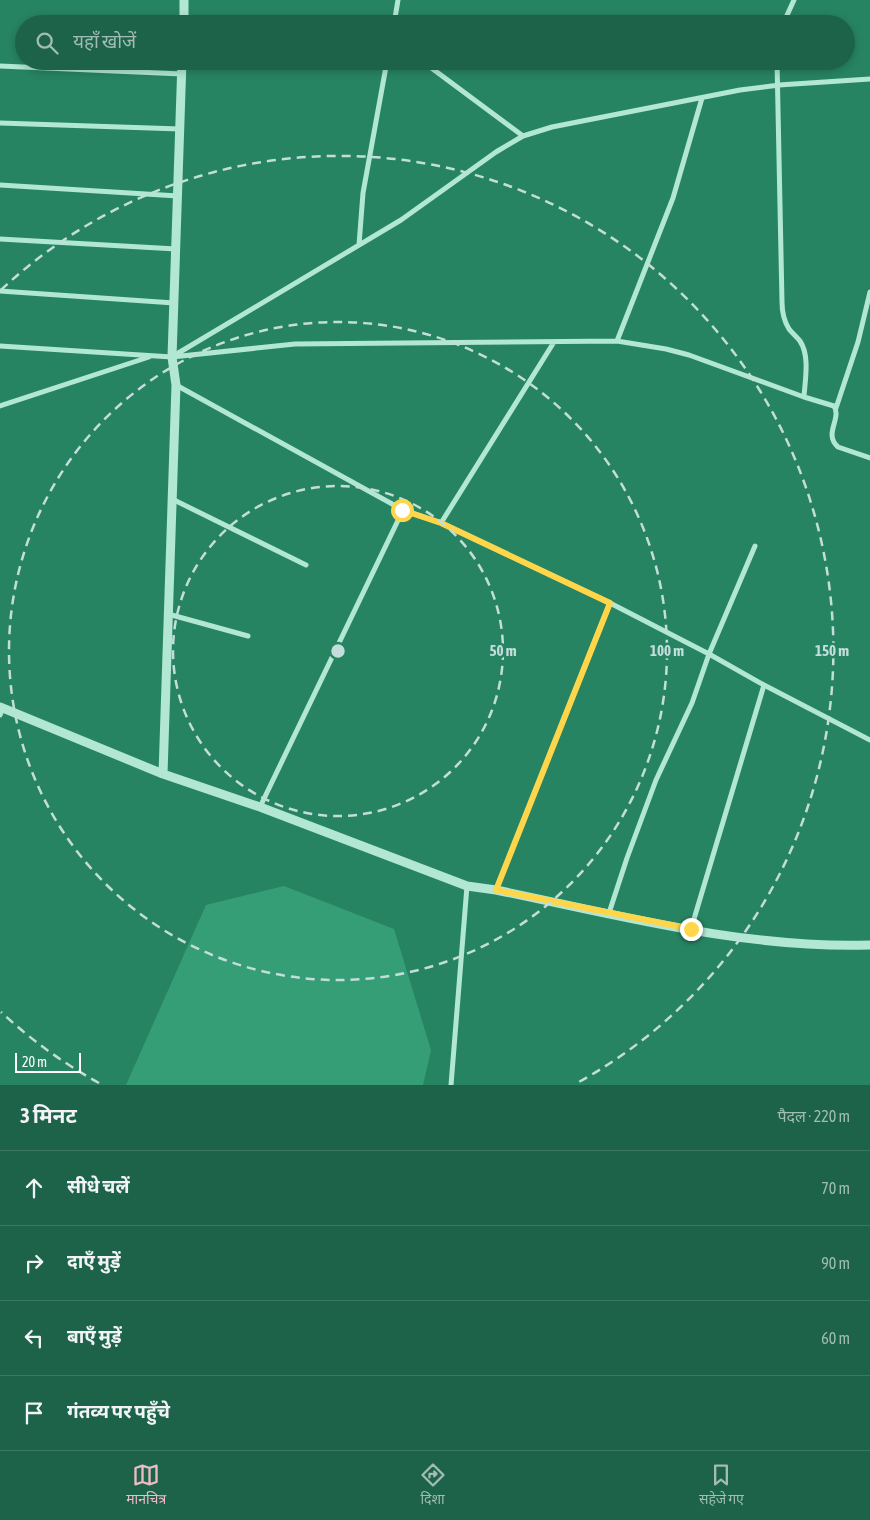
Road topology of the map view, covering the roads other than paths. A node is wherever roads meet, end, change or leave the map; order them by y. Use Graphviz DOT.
graph roads {
  1 [pos="184,0"];
  2 [pos="398,0"];
  3 [pos="794,0"];
  4 [pos="184,15"];
  5 [pos="396,15"];
  6 [pos="787,15"];
  7 [pos="0,66"];
  8 [pos="15,67"];
  9 [pos="91,70"];
  10 [pos="182,70"];
  11 [pos="385,70"];
  12 [pos="434,70"];
  13 [pos="778,70"];
  14 [pos="182,74"];
  15 [pos="870,79"];
  16 [pos="779,85"];
  17 [pos="702,98"];
  18 [pos="0,123"];
  19 [pos="180,129"];
  20 [pos="523,136"];
  21 [pos="0,185"];
  22 [pos="178,196"];
  23 [pos="0,238"];
  24 [pos="360,245"];
  25 [pos="176,249"];
  26 [pos="0,291"];
  27 [pos="870,292"];
  28 [pos="174,303"];
  29 [pos="617,341"];
  30 [pos="554,342"];
  31 [pos="0,346"];
  32 [pos="152,356"];
  33 [pos="172,357"];
  34 [pos="176,385"];
  35 [pos="804,397"];
  36 [pos="0,406"];
  37 [pos="836,408"];
  38 [pos="870,458"];
  39 [pos="172,499"];
  40 [pos="402,510"];
  41 [pos="441,523"];
  42 [pos="755,546"];
  43 [pos="306,565"];
  44 [pos="610,603"];
  45 [pos="168,614"];
  46 [pos="248,636"];
  47 [pos="709,654"];
  48 [pos="764,685"];
  49 [pos="1,710"];
  50 [pos="870,740"];
  51 [pos="163,774"];
  52 [pos="260,807"];
  53 [pos="467,886"];
  54 [pos="496,890"];
  55 [pos="609,913"];
  56 [pos="691,929"];
  57 [pos="870,945"];
  58 [pos="451,1085"];
  1 -- 4 [label="street"];
  2 -- 5 [label="street"];
  3 -- 6 [label="street"];
  7 -- 8 [label="street"];
  9 -- 14 [label="street"];
  10 -- 14 [label="street"];
  11 -- 24 [label="street"];
  12 -- 20 [label="street"];
  13 -- 16 [label="street"];
  14 -- 19 [label="street"];
  15 -- 16 [label="street"];
  16 -- 17 [label="street"];
  16 -- 35 [label="street"];
  17 -- 20 [label="street"];
  17 -- 29 [label="street"];
  18 -- 19 [label="street"];
  19 -- 22 [label="street"];
  20 -- 24 [label="street"];
  21 -- 22 [label="street"];
  22 -- 25 [label="street"];
  23 -- 25 [label="street"];
  24 -- 33 [label="street"];
  25 -- 28 [label="street"];
  26 -- 28 [label="street"];
  27 -- 37 [label="street"];
  28 -- 33 [label="street"];
  29 -- 30 [label="street"];
  29 -- 35 [label="street"];
  30 -- 33 [label="street"];
  30 -- 41 [label="street"];
  31 -- 32 [label="street"];
  32 -- 33 [label="street"];
  32 -- 36 [label="street"];
  33 -- 34 [label="street"];
  34 -- 39 [label="street"];
  34 -- 40 [label="street"];
  35 -- 37 [label="street"];
  37 -- 38 [label="street"];
  39 -- 43 [label="street"];
  39 -- 45 [label="street"];
  40 -- 41 [label="street"];
  40 -- 52 [label="street"];
  41 -- 44 [label="street"];
  42 -- 47 [label="street"];
  44 -- 47 [label="street"];
  44 -- 54 [label="street"];
  45 -- 46 [label="street"];
  45 -- 51 [label="street"];
  47 -- 48 [label="street"];
  47 -- 55 [label="street"];
  48 -- 50 [label="street"];
  48 -- 56 [label="street"];
  49 -- 51 [label="street"];
  51 -- 52 [label="street"];
  52 -- 53 [label="street"];
  53 -- 54 [label="street"];
  53 -- 58 [label="street"];
  54 -- 55 [label="street"];
  55 -- 56 [label="street"];
  56 -- 57 [label="street"];
}
